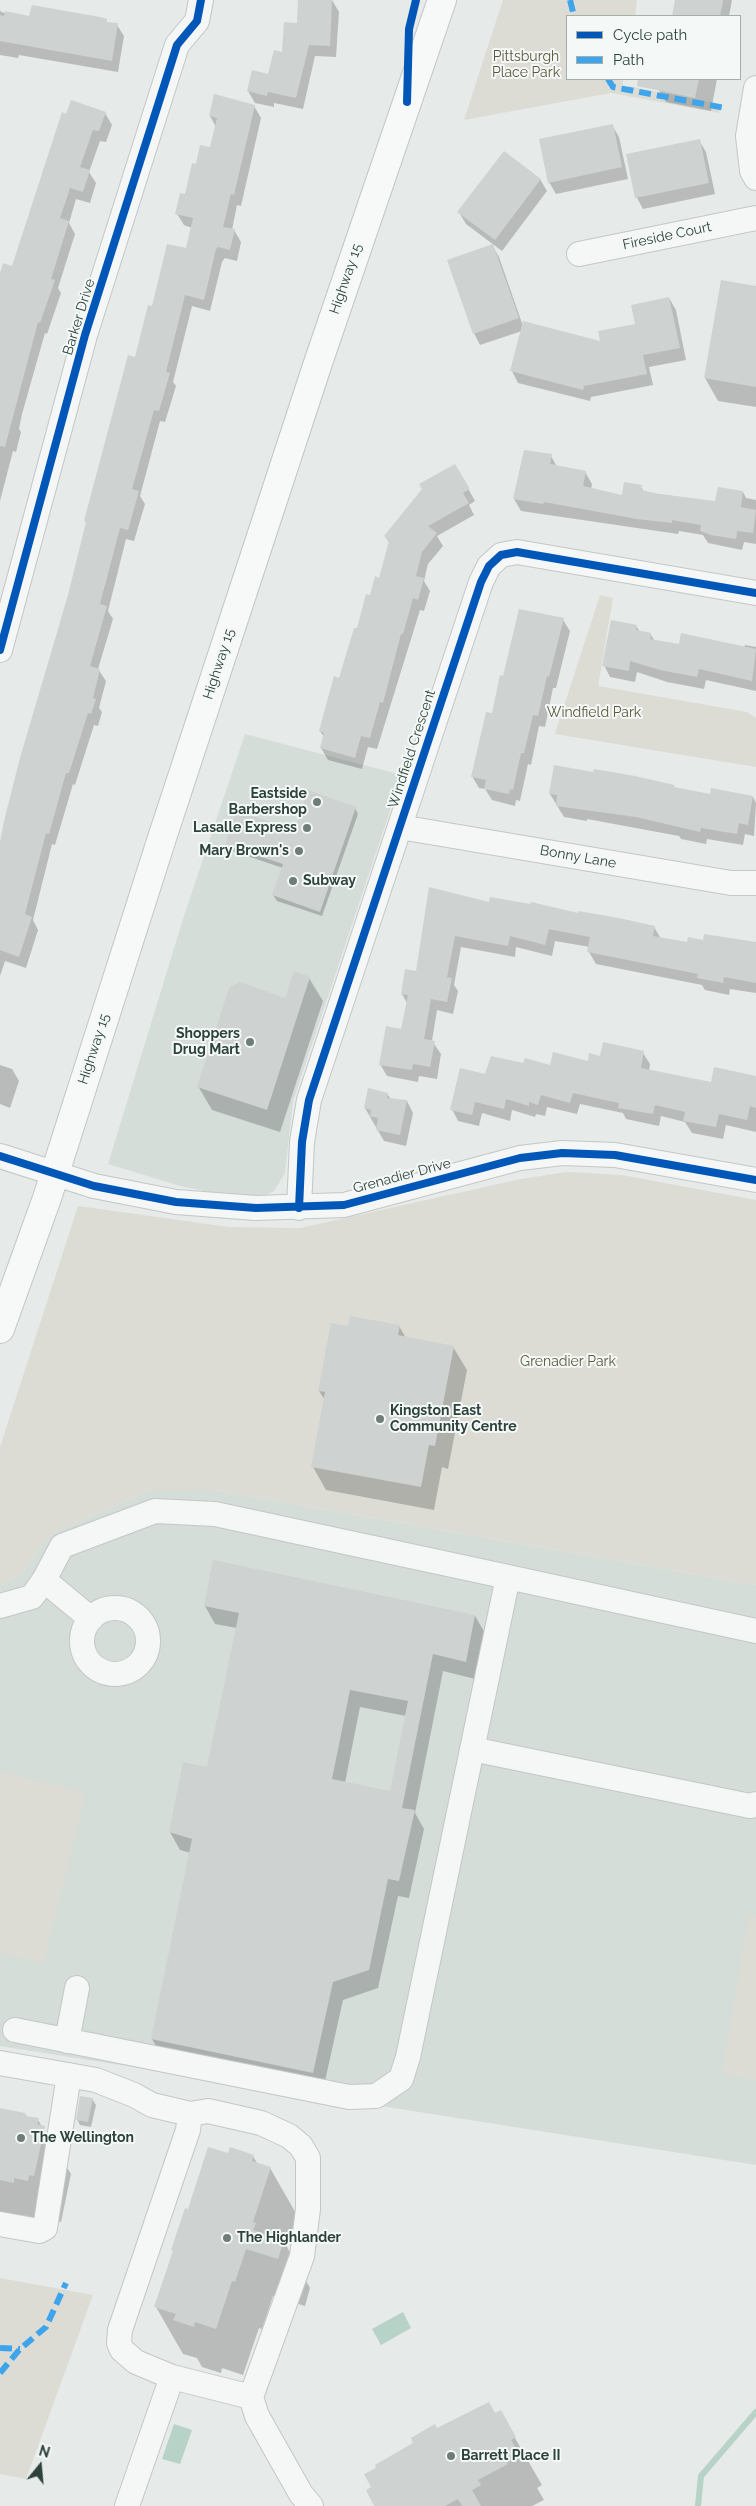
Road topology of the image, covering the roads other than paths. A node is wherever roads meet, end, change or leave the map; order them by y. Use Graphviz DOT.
graph roads {
  1 [pos="201,0"];
  2 [pos="442,0"];
  3 [pos="756,88"];
  4 [pos="756,178"];
  5 [pos="756,218"];
  6 [pos="579,254"];
  7 [pos="756,594"];
  8 [pos="0,650"];
  9 [pos="400,827"];
  10 [pos="756,883"];
  11 [pos="0,1156"];
  12 [pos="54,1173"];
  13 [pos="756,1180"];
  14 [pos="299,1208"];
  15 [pos="0,1329"];
  16 [pos="508,1577"];
  17 [pos="44,1580"];
  18 [pos="0,1606"];
  19 [pos="90,1619"];
  20 [pos="756,1631"];
  21 [pos="472,1749"];
  22 [pos="756,1804"];
  23 [pos="77,1988"];
  24 [pos="15,2030"];
  25 [pos="67,2040"];
  26 [pos="0,2063"];
  27 [pos="69,2075"];
  28 [pos="190,2114"];
  29 [pos="0,2224"];
  30 [pos="172,2377"];
  31 [pos="251,2398"];
  32 [pos="127,2506"];
  33 [pos="311,2506"];
  1 -- 8 [label="street, Barker Drive"];
  2 -- 12 [label="main road, Highway 15"];
  3 -- 4 [label="street"];
  5 -- 6 [label="street, Fireside Court"];
  7 -- 9 [label="street, Windfield Crescent"];
  9 -- 10 [label="street, Bonny Lane"];
  9 -- 14 [label="street, Windfield Crescent"];
  11 -- 12 [label="street, Grenadier Drive"];
  12 -- 14 [label="street, Grenadier Drive"];
  12 -- 15 [label="main road, Highway 15"];
  13 -- 14 [label="street, Grenadier Drive"];
  16 -- 17 [label="street"];
  16 -- 20 [label="street"];
  16 -- 21 [label="street"];
  17 -- 18 [label="street"];
  17 -- 19 [label="street"];
  21 -- 22 [label="street"];
  21 -- 25 [label="street"];
  23 -- 25 [label="street"];
  24 -- 25 [label="street"];
  26 -- 27 [label="street"];
  27 -- 28 [label="street"];
  27 -- 29 [label="street"];
  28 -- 30 [label="street"];
  28 -- 31 [label="street"];
  30 -- 31 [label="street"];
  30 -- 32 [label="street"];
  31 -- 33 [label="street"];
}
